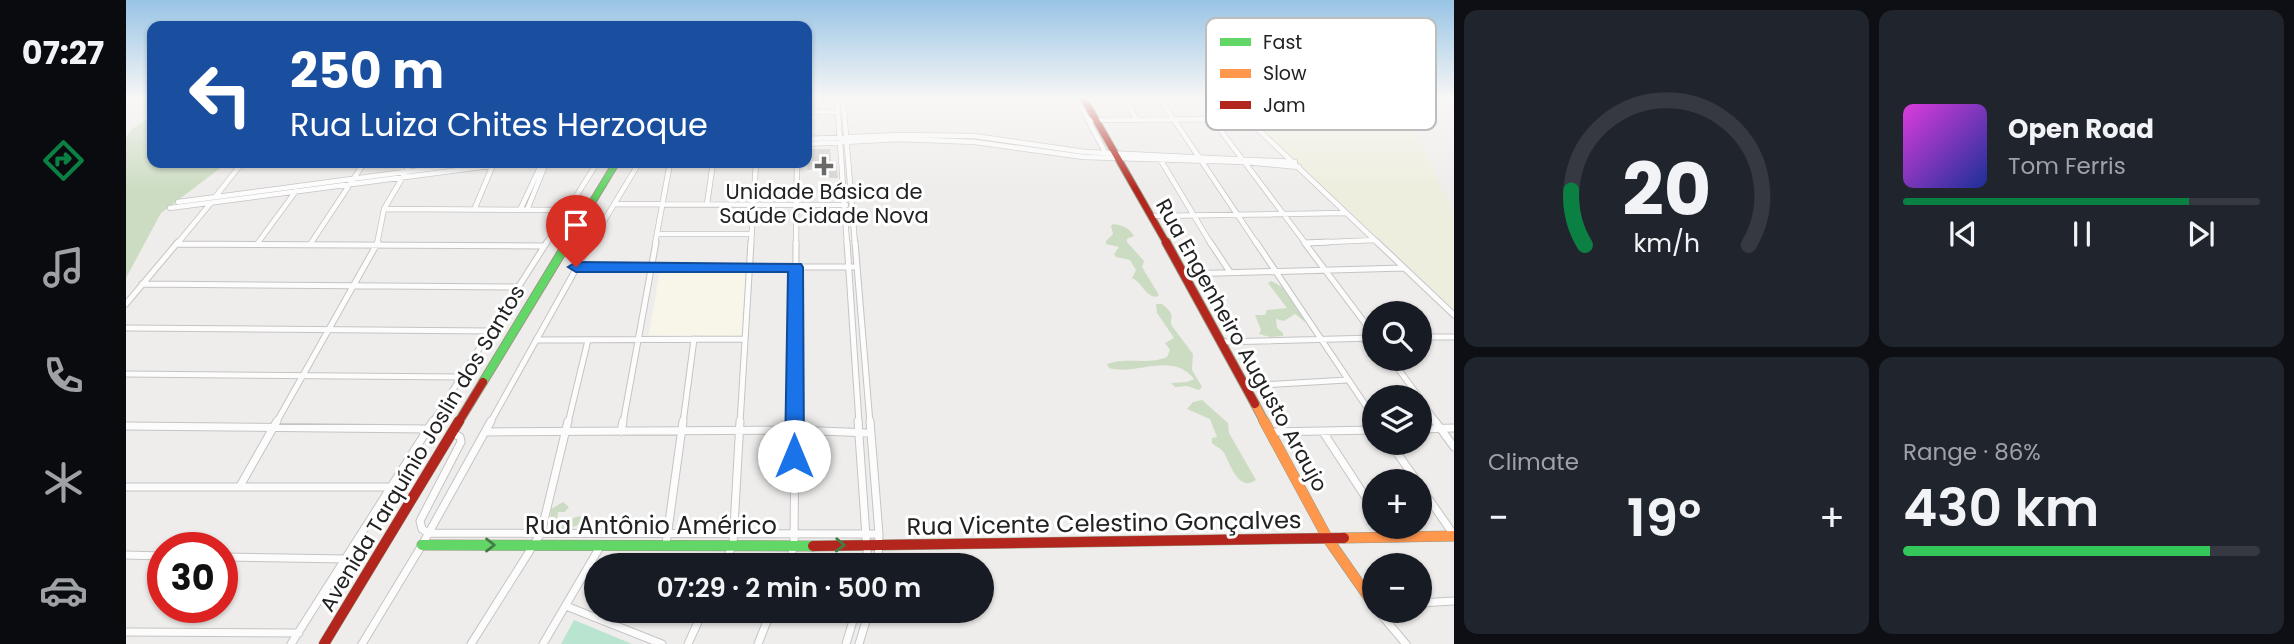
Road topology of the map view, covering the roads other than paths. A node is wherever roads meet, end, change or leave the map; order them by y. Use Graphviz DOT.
graph roads {
  1 [pos="842,129"];
  2 [pos="1097,129"];
  3 [pos="1180,129"];
  4 [pos="1221,130"];
  5 [pos="1260,130"];
  6 [pos="843,140"];
  7 [pos="812,141"];
  8 [pos="1112,155"];
  9 [pos="1159,157"];
  10 [pos="1199,158"];
  11 [pos="1243,160"];
  12 [pos="1297,164"];
  13 [pos="238,168"];
  14 [pos="361,168"];
  15 [pos="408,168"];
  16 [pos="436,168"];
  17 [pos="463,168"];
  18 [pos="492,168"];
  19 [pos="542,168"];
  20 [pos="594,168"];
  21 [pos="613,168"];
  22 [pos="636,168"];
  23 [pos="669,168"];
  24 [pos="712,168"];
  25 [pos="756,168"];
  26 [pos="797,168"];
  27 [pos="404,174"];
  28 [pos="353,179"];
  29 [pos="348,184"];
  30 [pos="300,186"];
  31 [pos="296,191"];
  32 [pos="215,197"];
  33 [pos="178,202"];
  34 [pos="211,203"];
  35 [pos="614,204"];
  36 [pos="664,204"];
  37 [pos="707,204"];
  38 [pos="754,204"];
  39 [pos="796,205"];
  40 [pos="845,205"];
  41 [pos="853,205"];
  42 [pos="170,208"];
  43 [pos="384,209"];
  44 [pos="474,210"];
  45 [pos="523,210"];
  46 [pos="567,210"];
  47 [pos="1346,213"];
  48 [pos="1285,214"];
  49 [pos="1152,215"];
  50 [pos="1192,215"];
  51 [pos="1238,215"];
  52 [pos="659,233"];
  53 [pos="752,234"];
  54 [pos="1375,240"];
  55 [pos="311,243"];
  56 [pos="1307,243"];
  57 [pos="176,244"];
  58 [pos="257,244"];
  59 [pos="376,245"];
  60 [pos="544,246"];
  61 [pos="576,267"];
  62 [pos="653,267"];
  63 [pos="750,267"];
  64 [pos="795,267"];
  65 [pos="849,267"];
  66 [pos="857,267"];
  67 [pos="1406,268"];
  68 [pos="1326,269"];
  69 [pos="1274,271"];
  70 [pos="1230,272"];
  71 [pos="1184,274"];
  72 [pos="142,284"];
  73 [pos="353,287"];
  74 [pos="517,288"];
  75 [pos="126,304"];
  76 [pos="1454,315"];
  77 [pos="1362,319"];
  78 [pos="126,328"];
  79 [pos="329,328"];
  80 [pos="490,331"];
  81 [pos="1362,337"];
  82 [pos="1432,337"];
  83 [pos="1454,337"];
  84 [pos="694,339"];
  85 [pos="746,339"];
  86 [pos="1320,339"];
  87 [pos="536,340"];
  88 [pos="587,340"];
  89 [pos="640,340"];
  90 [pos="1220,342"];
  91 [pos="126,374"];
  92 [pos="301,377"];
  93 [pos="461,377"];
  94 [pos="1348,380"];
  95 [pos="1244,386"];
  96 [pos="1362,400"];
  97 [pos="1432,416"];
  98 [pos="126,426"];
  99 [pos="273,428"];
  100 [pos="1432,428"];
  101 [pos="1441,428"];
  102 [pos="1454,428"];
  103 [pos="428,429"];
  104 [pos="794,430"];
  105 [pos="1362,430"];
  106 [pos="739,431"];
  107 [pos="451,432"];
  108 [pos="485,432"];
  109 [pos="565,432"];
  110 [pos="621,432"];
  111 [pos="681,432"];
  112 [pos="861,432"];
  113 [pos="871,432"];
  114 [pos="1270,432"];
  115 [pos="1323,432"];
  116 [pos="1454,447"];
  117 [pos="240,486"];
  118 [pos="126,487"];
  119 [pos="391,487"];
  120 [pos="1362,492"];
  121 [pos="1432,504"];
  122 [pos="734,532"];
  123 [pos="794,532"];
  124 [pos="428,533"];
  125 [pos="541,533"];
  126 [pos="668,533"];
  127 [pos="868,534"];
  128 [pos="879,534"];
  129 [pos="1432,536"];
  130 [pos="1454,536"];
  131 [pos="1362,538"];
  132 [pos="1328,539"];
  133 [pos="666,544"];
  134 [pos="733,544"];
  135 [pos="794,544"];
  136 [pos="422,545"];
  137 [pos="534,545"];
  138 [pos="601,545"];
  139 [pos="869,546"];
  140 [pos="880,546"];
  141 [pos="729,553"];
  142 [pos="792,553"];
  143 [pos="869,553"];
  144 [pos="879,553"];
  145 [pos="126,555"];
  146 [pos="147,556"];
  147 [pos="238,557"];
  148 [pos="346,559"];
  149 [pos="1362,588"];
  150 [pos="1454,601"];
  151 [pos="1432,602"];
  152 [pos="566,606"];
  153 [pos="698,623"];
  154 [pos="766,623"];
  155 [pos="852,623"];
  156 [pos="865,623"];
  157 [pos="1388,623"];
  158 [pos="126,632"];
  159 [pos="299,633"];
  160 [pos="291,644"];
  161 [pos="324,644"];
  162 [pos="362,644"];
  163 [pos="471,644"];
  164 [pos="543,644"];
  165 [pos="662,644"];
  166 [pos="688,644"];
  167 [pos="758,644"];
  168 [pos="846,644"];
  169 [pos="859,644"];
  170 [pos="1406,644"];
  1 -- 6 [label="street"];
  2 -- 8 [label="street, Rua Engenheiro Augusto Araujo"];
  3 -- 10 [label="street"];
  4 -- 11 [label="street"];
  5 -- 12 [label="street"];
  6 -- 7 [label="street"];
  6 -- 8 [label="street"];
  6 -- 40 [label="street"];
  6 -- 41 [label="street"];
  8 -- 9 [label="street"];
  8 -- 49 [label="street, Rua Engenheiro Augusto Araujo"];
  9 -- 10 [label="street"];
  9 -- 50 [label="street"];
  10 -- 11 [label="street"];
  10 -- 51 [label="street"];
  11 -- 12 [label="street"];
  11 -- 48 [label="street"];
  12 -- 47 [label="street"];
  13 -- 32 [label="street"];
  14 -- 28 [label="street"];
  15 -- 27 [label="street"];
  16 -- 27 [label="street"];
  17 -- 27 [label="street"];
  18 -- 44 [label="street"];
  19 -- 45 [label="street"];
  20 -- 46 [label="street"];
  21 -- 107 [label="street, Avenida Tarquínio Joslin dos Santos"];
  22 -- 35 [label="street"];
  23 -- 36 [label="street"];
  24 -- 37 [label="street"];
  25 -- 38 [label="street"];
  26 -- 39 [label="street"];
  27 -- 28 [label="street"];
  27 -- 29 [label="street"];
  27 -- 43 [label="street"];
  28 -- 29 [label="street"];
  28 -- 30 [label="street"];
  29 -- 31 [label="street"];
  29 -- 55 [label="street"];
  30 -- 31 [label="street"];
  30 -- 32 [label="street"];
  31 -- 34 [label="street"];
  31 -- 58 [label="street"];
  32 -- 33 [label="street"];
  32 -- 34 [label="street"];
  34 -- 42 [label="street"];
  34 -- 57 [label="street"];
  35 -- 36 [label="street"];
  35 -- 61 [label="street"];
  36 -- 37 [label="street"];
  36 -- 52 [label="street"];
  37 -- 38 [label="street"];
  38 -- 39 [label="street"];
  38 -- 53 [label="street"];
  39 -- 40 [label="street"];
  39 -- 64 [label="street"];
  40 -- 41 [label="street"];
  40 -- 65 [label="street"];
  41 -- 66 [label="street"];
  43 -- 44 [label="street"];
  43 -- 59 [label="street"];
  44 -- 45 [label="street"];
  45 -- 46 [label="street"];
  46 -- 60 [label="street"];
  47 -- 48 [label="street"];
  47 -- 54 [label="street"];
  48 -- 51 [label="street"];
  48 -- 56 [label="street"];
  49 -- 50 [label="street"];
  49 -- 71 [label="street, Rua Engenheiro Augusto Araujo"];
  50 -- 51 [label="street"];
  50 -- 70 [label="street"];
  51 -- 69 [label="street"];
  52 -- 53 [label="street"];
  52 -- 62 [label="street"];
  53 -- 63 [label="street"];
  54 -- 56 [label="street"];
  54 -- 67 [label="street"];
  55 -- 58 [label="street"];
  55 -- 59 [label="street"];
  56 -- 68 [label="street"];
  57 -- 58 [label="street"];
  57 -- 72 [label="street"];
  59 -- 60 [label="street"];
  59 -- 73 [label="street"];
  60 -- 74 [label="street"];
  61 -- 62 [label="street"];
  61 -- 87 [label="street"];
  62 -- 63 [label="street"];
  62 -- 89 [label="street"];
  63 -- 64 [label="street"];
  63 -- 85 [label="street"];
  64 -- 65 [label="street"];
  64 -- 104 [label="street"];
  65 -- 66 [label="street"];
  65 -- 112 [label="street"];
  66 -- 113 [label="street"];
  67 -- 68 [label="street"];
  67 -- 76 [label="street"];
  68 -- 69 [label="street"];
  68 -- 77 [label="street"];
  69 -- 70 [label="street"];
  69 -- 86 [label="street"];
  70 -- 71 [label="street"];
  71 -- 90 [label="street, Rua Engenheiro Augusto Araujo"];
  72 -- 73 [label="street"];
  72 -- 75 [label="street"];
  73 -- 74 [label="street"];
  73 -- 79 [label="street"];
  74 -- 80 [label="street"];
  78 -- 79 [label="street"];
  79 -- 80 [label="street"];
  79 -- 92 [label="street"];
  80 -- 93 [label="street"];
  81 -- 86 [label="street"];
  82 -- 83 [label="street"];
  84 -- 85 [label="street"];
  84 -- 89 [label="street"];
  84 -- 111 [label="street"];
  85 -- 106 [label="street"];
  86 -- 90 [label="street"];
  86 -- 94 [label="street"];
  87 -- 88 [label="street"];
  87 -- 108 [label="street"];
  88 -- 89 [label="street"];
  88 -- 109 [label="street"];
  89 -- 110 [label="street"];
  90 -- 95 [label="street, Rua Engenheiro Augusto Araujo"];
  91 -- 92 [label="street"];
  92 -- 93 [label="street"];
  92 -- 99 [label="street"];
  93 -- 103 [label="street"];
  94 -- 95 [label="street"];
  94 -- 96 [label="street"];
  95 -- 114 [label="street, Rua Engenheiro Augusto Araujo"];
  97 -- 101 [label="street"];
  98 -- 99 [label="street"];
  99 -- 103 [label="street"];
  99 -- 117 [label="street"];
  100 -- 101 [label="street"];
  101 -- 102 [label="street"];
  101 -- 116 [label="street"];
  103 -- 119 [label="street"];
  104 -- 106 [label="street"];
  104 -- 112 [label="street"];
  104 -- 123 [label="street"];
  105 -- 115 [label="street"];
  106 -- 111 [label="street"];
  106 -- 122 [label="street"];
  107 -- 124 [label="street"];
  107 -- 161 [label="street, Avenida Tarquínio Joslin dos Santos"];
  108 -- 109 [label="street"];
  108 -- 124 [label="street"];
  109 -- 110 [label="street"];
  109 -- 125 [label="street"];
  110 -- 111 [label="street"];
  111 -- 126 [label="street"];
  112 -- 113 [label="street"];
  112 -- 127 [label="street"];
  113 -- 128 [label="street"];
  114 -- 115 [label="street"];
  114 -- 132 [label="street, Rua Engenheiro Augusto Araujo"];
  115 -- 120 [label="street"];
  117 -- 118 [label="street"];
  117 -- 119 [label="street"];
  119 -- 148 [label="street"];
  121 -- 130 [label="street"];
  122 -- 123 [label="street, Rua Antônio Américo"];
  122 -- 126 [label="street, Rua Antônio Américo"];
  122 -- 134 [label="street"];
  123 -- 127 [label="street, Rua Antônio Américo"];
  123 -- 135 [label="street"];
  124 -- 125 [label="street, Rua Antônio Américo"];
  124 -- 136 [label="street"];
  125 -- 126 [label="street, Rua Antônio Américo"];
  125 -- 137 [label="street"];
  126 -- 133 [label="street"];
  127 -- 128 [label="street, Rua Antônio Américo"];
  127 -- 139 [label="street"];
  128 -- 140 [label="street"];
  129 -- 130 [label="street, Rua Vicente Celestino Gonçalves"];
  131 -- 132 [label="street, Rua Vicente Celestino Gonçalves"];
  132 -- 140 [label="street, Rua Vicente Celestino Gonçalves"];
  132 -- 149 [label="street, Rua Engenheiro Augusto Araujo"];
  133 -- 134 [label="street, Rua Antônio Américo"];
  133 -- 138 [label="street, Rua Antônio Américo"];
  134 -- 135 [label="street, Rua Antônio Américo"];
  134 -- 141 [label="street"];
  135 -- 139 [label="street, Rua Antônio Américo, one-way"];
  135 -- 142 [label="street"];
  136 -- 137 [label="street, Rua Antônio Américo, one-way"];
  136 -- 162 [label="street"];
  137 -- 138 [label="street, Rua Antônio Américo"];
  137 -- 163 [label="street"];
  138 -- 152 [label="street"];
  139 -- 140 [label="street, Rua Antônio Américo"];
  139 -- 143 [label="street"];
  140 -- 144 [label="street"];
  145 -- 146 [label="street"];
  147 -- 148 [label="street"];
  148 -- 159 [label="street"];
  150 -- 151 [label="street"];
  152 -- 164 [label="street"];
  152 -- 165 [label="street"];
  153 -- 166 [label="street"];
  154 -- 167 [label="street"];
  155 -- 168 [label="street"];
  156 -- 169 [label="street"];
  157 -- 170 [label="street"];
  158 -- 159 [label="street"];
  159 -- 160 [label="street"];
}
